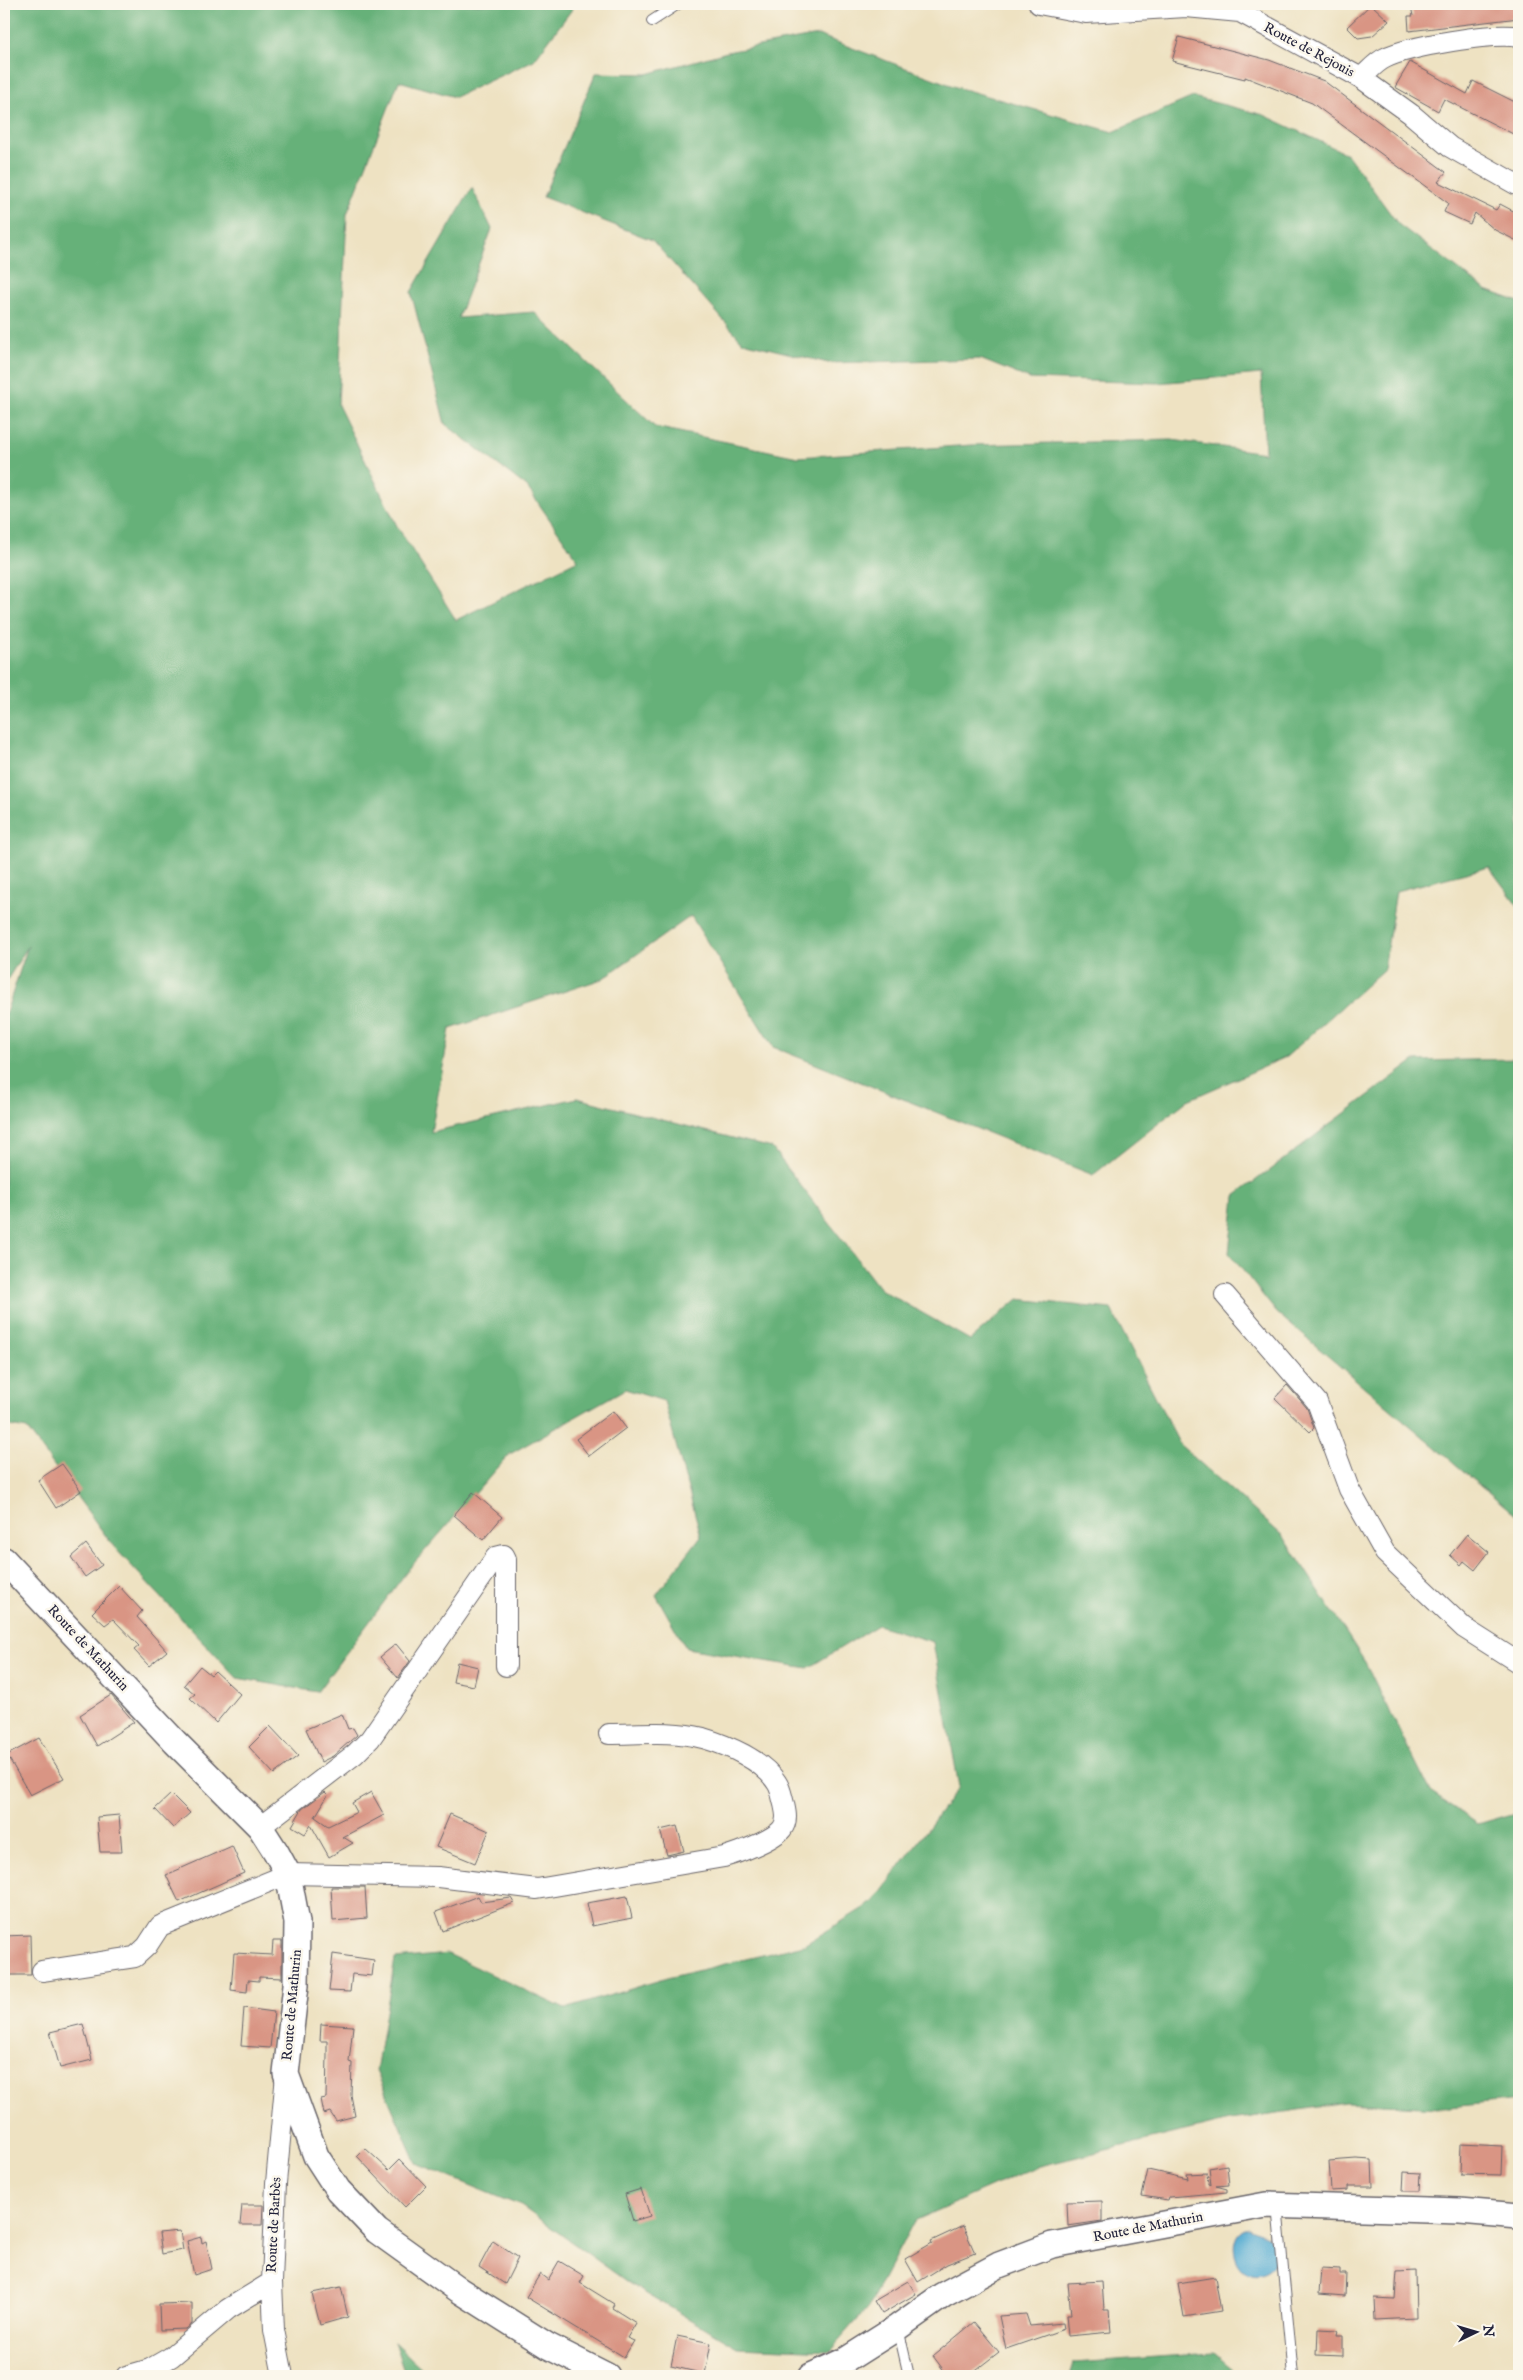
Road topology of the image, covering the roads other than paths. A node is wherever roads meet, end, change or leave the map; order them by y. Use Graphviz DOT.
graph roads {
  1 [pos="678,4"];
  2 [pos="1039,4"];
  3 [pos="1241,8"];
  4 [pos="652,21"];
  5 [pos="1519,37"];
  6 [pos="1361,78"];
  7 [pos="1519,186"];
  8 [pos="1225,1295"];
  9 [pos="4,1560"];
  10 [pos="1519,1663"];
  11 [pos="506,1666"];
  12 [pos="608,1734"];
  13 [pos="260,1827"];
  14 [pos="288,1874"];
  15 [pos="42,1971"];
  16 [pos="286,2074"];
  17 [pos="1278,2206"];
  18 [pos="1519,2216"];
  19 [pos="272,2282"];
  20 [pos="898,2327"];
  21 [pos="126,2376"];
  22 [pos="283,2376"];
  23 [pos="607,2376"];
  24 [pos="811,2376"];
  25 [pos="909,2376"];
  26 [pos="1293,2376"];
  1 -- 4 [label="lane"];
  2 -- 3 [label="street, Route de Rejouis"];
  3 -- 6 [label="street, Route de Rejouis"];
  5 -- 6 [label="street"];
  6 -- 7 [label="street, Route de Rejouis"];
  8 -- 10 [label="street"];
  9 -- 13 [label="street, Route de Mathurin"];
  11 -- 13 [label="street"];
  12 -- 14 [label="street"];
  13 -- 14 [label="street, Route de Mathurin"];
  14 -- 15 [label="street"];
  14 -- 16 [label="street, Route de Mathurin"];
  16 -- 19 [label="street, Route de Barbès"];
  16 -- 23 [label="street, Route de Mathurin"];
  17 -- 18 [label="street, Route de Mathurin"];
  17 -- 20 [label="street, Route de Mathurin"];
  17 -- 26 [label="lane"];
  19 -- 21 [label="street"];
  19 -- 22 [label="street, Route de Barbès"];
  20 -- 24 [label="street, Route de Mathurin"];
  20 -- 25 [label="lane"];
}
